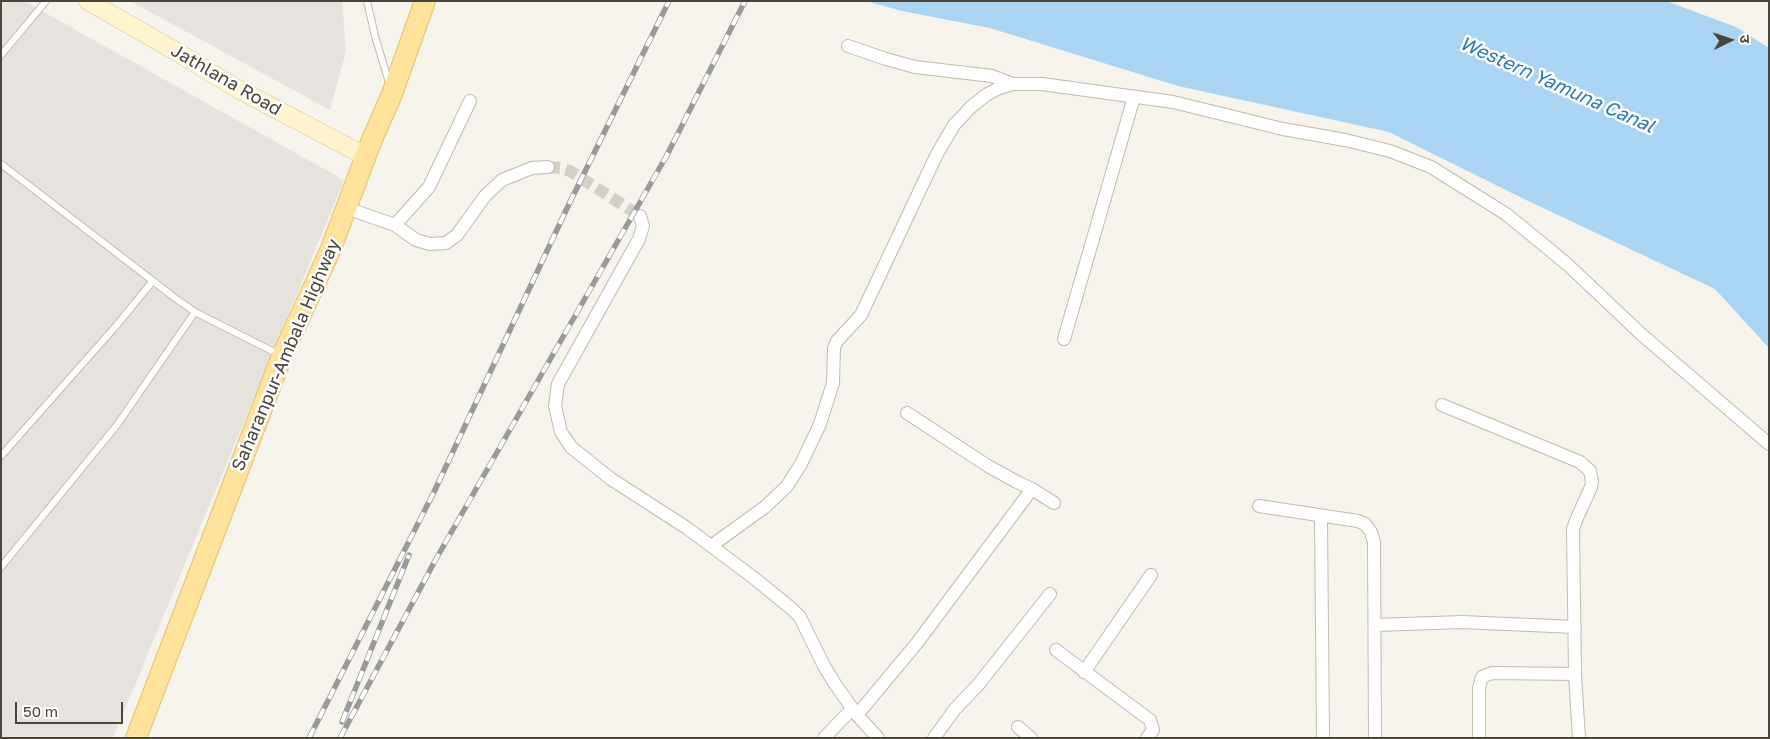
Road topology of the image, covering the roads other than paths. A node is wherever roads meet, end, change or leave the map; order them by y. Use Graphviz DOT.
graph roads {
  1 [pos="46,1"];
  2 [pos="88,1"];
  3 [pos="367,1"];
  4 [pos="426,1"];
  5 [pos="848,46"];
  6 [pos="1,55"];
  7 [pos="1013,84"];
  8 [pos="392,94"];
  9 [pos="1134,96"];
  10 [pos="470,101"];
  11 [pos="365,156"];
  12 [pos="1,164"];
  13 [pos="548,167"];
  14 [pos="346,208"];
  15 [pos="640,216"];
  16 [pos="395,225"];
  17 [pos="152,282"];
  18 [pos="195,312"];
  19 [pos="1064,338"];
  20 [pos="282,356"];
  21 [pos="1442,405"];
  22 [pos="907,413"];
  23 [pos="1769,444"];
  24 [pos="1,456"];
  25 [pos="1032,489"];
  26 [pos="1054,503"];
  27 [pos="1259,506"];
  28 [pos="1321,516"];
  29 [pos="711,546"];
  30 [pos="1,567"];
  31 [pos="1151,575"];
  32 [pos="1050,594"];
  33 [pos="1376,625"];
  34 [pos="1575,627"];
  35 [pos="1056,650"];
  36 [pos="1084,672"];
  37 [pos="1575,674"];
  38 [pos="855,712"];
  39 [pos="1018,727"];
  40 [pos="136,738"];
  41 [pos="824,738"];
  42 [pos="878,738"];
  43 [pos="934,738"];
  44 [pos="1031,738"];
  45 [pos="1147,738"];
  46 [pos="1323,738"];
  47 [pos="1375,738"];
  48 [pos="1479,738"];
  49 [pos="1579,738"];
  1 -- 6 [label="lane"];
  2 -- 11 [label="street, Jathlana Road"];
  3 -- 8 [label="lane"];
  4 -- 8 [label="main road, Saharanpur-Ambala Highway"];
  5 -- 7 [label="street"];
  7 -- 9 [label="street"];
  7 -- 29 [label="street"];
  8 -- 11 [label="main road, Saharanpur-Ambala Highway"];
  9 -- 19 [label="street"];
  9 -- 23 [label="street"];
  10 -- 16 [label="street"];
  11 -- 14 [label="main road, Saharanpur-Ambala Highway"];
  12 -- 17 [label="lane"];
  13 -- 16 [label="street"];
  14 -- 16 [label="street"];
  14 -- 20 [label="main road, Saharanpur-Ambala Highway"];
  15 -- 29 [label="street"];
  17 -- 18 [label="lane"];
  17 -- 24 [label="lane"];
  18 -- 20 [label="lane"];
  18 -- 30 [label="lane"];
  20 -- 40 [label="main road, Saharanpur-Ambala Highway"];
  21 -- 34 [label="street"];
  22 -- 25 [label="street"];
  25 -- 26 [label="street"];
  25 -- 38 [label="street"];
  27 -- 28 [label="street"];
  28 -- 33 [label="street"];
  28 -- 46 [label="street"];
  29 -- 38 [label="street"];
  31 -- 36 [label="street"];
  32 -- 43 [label="street"];
  33 -- 34 [label="street"];
  33 -- 47 [label="street"];
  34 -- 37 [label="street"];
  35 -- 36 [label="street"];
  36 -- 45 [label="street"];
  37 -- 48 [label="street"];
  37 -- 49 [label="street"];
  38 -- 41 [label="street"];
  38 -- 42 [label="street"];
  39 -- 44 [label="street"];
}
